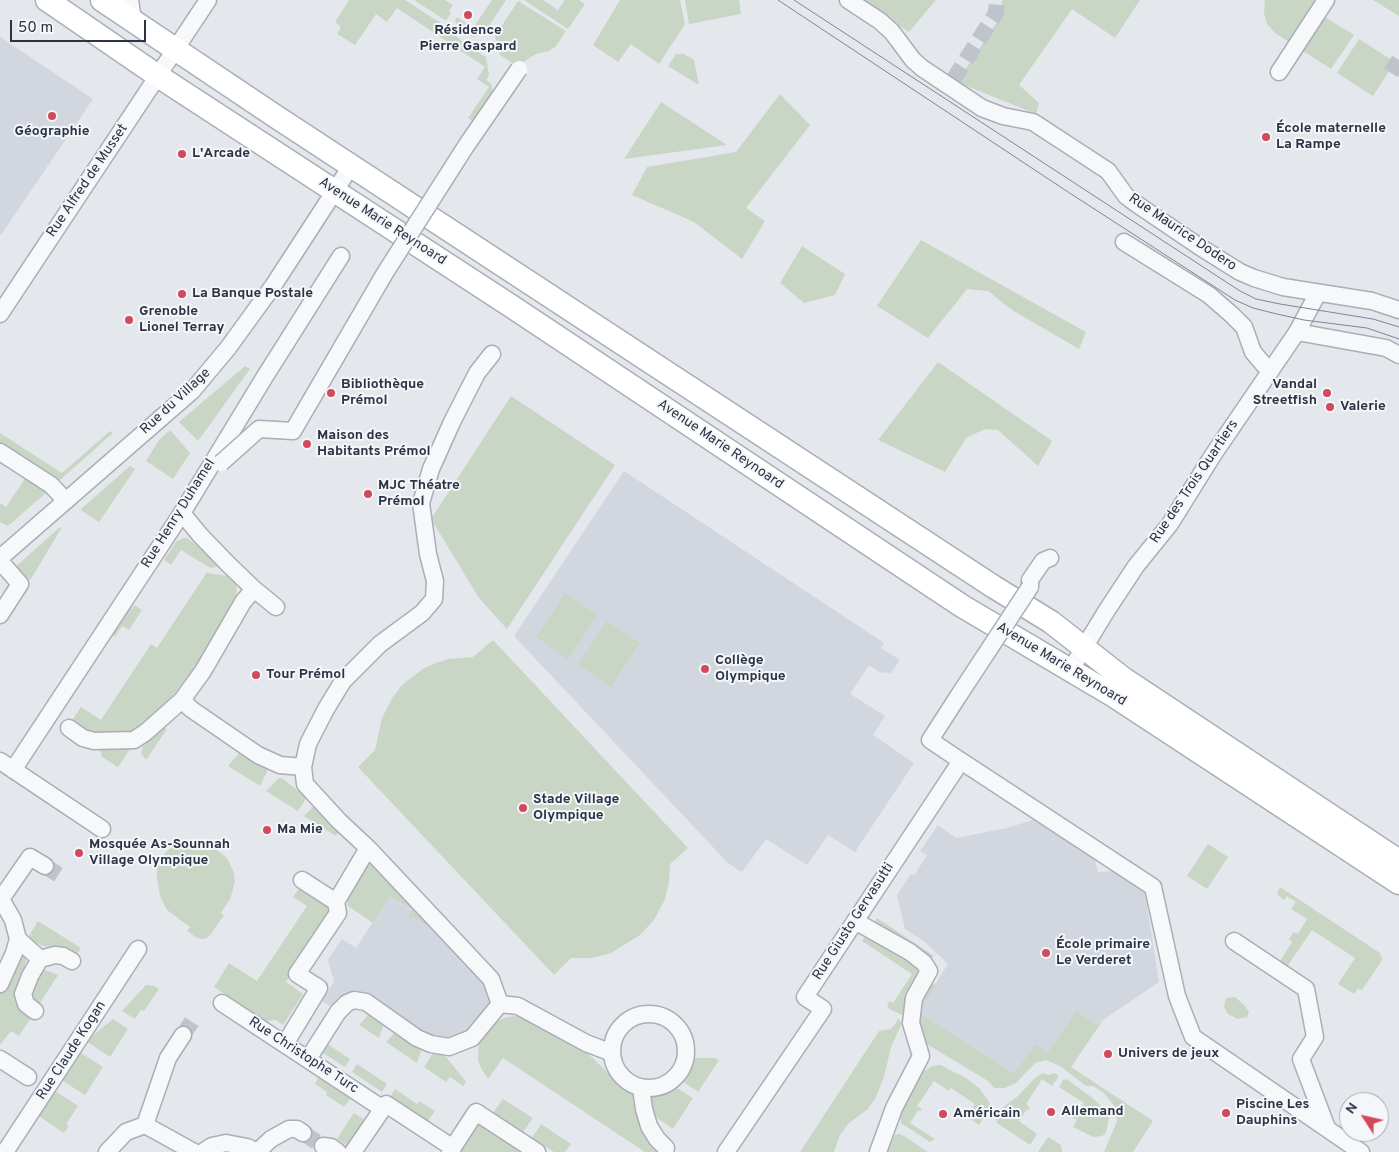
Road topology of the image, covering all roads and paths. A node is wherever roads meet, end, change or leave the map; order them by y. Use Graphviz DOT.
graph roads {
  1 [pos="47,0"];
  2 [pos="102,0"];
  3 [pos="208,0"];
  4 [pos="848,0"];
  5 [pos="1326,0"];
  6 [pos="131,10"];
  7 [pos="176,48"];
  8 [pos="519,69"];
  9 [pos="1279,72"];
  10 [pos="158,76"];
  11 [pos="351,166"];
  12 [pos="335,191"];
  13 [pos="1124,242"];
  14 [pos="341,256"];
  15 [pos="1318,294"];
  16 [pos="1399,310"];
  17 [pos="0,314"];
  18 [pos="1297,332"];
  19 [pos="492,354"];
  20 [pos="1399,355"];
  21 [pos="1270,372"];
  22 [pos="0,452"];
  23 [pos="216,464"];
  24 [pos="66,501"];
  25 [pos="182,513"];
  26 [pos="1050,558"];
  27 [pos="0,560"];
  28 [pos="254,589"];
  29 [pos="276,607"];
  30 [pos="0,615"];
  31 [pos="1084,647"];
  32 [pos="1071,669"];
  33 [pos="182,700"];
  34 [pos="69,728"];
  35 [pos="961,761"];
  36 [pos="6,765"];
  37 [pos="302,767"];
  38 [pos="102,829"];
  39 [pos="368,848"];
  40 [pos="1399,861"];
  41 [pos="45,866"];
  42 [pos="302,880"];
  43 [pos="1399,883"];
  44 [pos="1,898"];
  45 [pos="336,902"];
  46 [pos="855,921"];
  47 [pos="18,939"];
  48 [pos="1234,941"];
  49 [pos="138,949"];
  50 [pos="40,959"];
  51 [pos="72,961"];
  52 [pos="0,984"];
  53 [pos="222,1003"];
  54 [pos="500,1004"];
  55 [pos="35,1011"];
  56 [pos="183,1035"];
  57 [pos="284,1044"];
  58 [pos="612,1053"];
  59 [pos="0,1059"];
  60 [pos="308,1059"];
  61 [pos="28,1077"];
  62 [pos="642,1088"];
  63 [pos="383,1109"];
  64 [pos="145,1126"];
  65 [pos="1327,1128"];
  66 [pos="304,1133"];
  67 [pos="666,1148"];
  68 [pos="452,1150"];
  69 [pos="5,1152"];
  70 [pos="107,1152"];
  71 [pos="194,1152"];
  72 [pos="204,1152"];
  73 [pos="257,1152"];
  74 [pos="353,1152"];
  75 [pos="537,1152"];
  76 [pos="726,1152"];
  77 [pos="878,1152"];
  78 [pos="1361,1152"];
  1 -- 10 [label="main road, Avenue Marie Reynoard"];
  2 -- 6 [label="main road, Avenue Marie Reynoard"];
  3 -- 7 [label="street, Rue Alfred de Musset"];
  4 -- 15 [label="street, Rue Maurice Dodero"];
  5 -- 9 [label="street"];
  6 -- 7 [label="main road, Avenue Marie Reynoard"];
  7 -- 10 [label="street, Rue Alfred de Musset"];
  7 -- 11 [label="main road, Avenue Marie Reynoard"];
  8 -- 23 [label="street, bridge"];
  10 -- 12 [label="main road, Avenue Marie Reynoard"];
  10 -- 17 [label="street, Rue Alfred de Musset"];
  11 -- 12 [label="street, Rue du Village"];
  11 -- 31 [label="main road, Avenue Marie Reynoard"];
  12 -- 24 [label="street, Rue du Village"];
  12 -- 32 [label="main road, Avenue Marie Reynoard"];
  13 -- 21 [label="street"];
  14 -- 23 [label="street, Rue Henry Duhamel"];
  15 -- 16 [label="street, Rue Maurice Dodero"];
  15 -- 18 [label="street, Rue des Trois Quartiers"];
  18 -- 20 [label="street"];
  18 -- 21 [label="street, Rue des Trois Quartiers"];
  19 -- 37 [label="street"];
  21 -- 31 [label="street, Rue des Trois Quartiers"];
  22 -- 24 [label="street"];
  23 -- 25 [label="street, Rue Henry Duhamel"];
  24 -- 27 [label="street, Rue du Village"];
  25 -- 28 [label="street"];
  25 -- 36 [label="street, Rue Henry Duhamel"];
  26 -- 35 [label="street, bridge"];
  27 -- 30 [label="street"];
  28 -- 29 [label="street"];
  28 -- 33 [label="street"];
  31 -- 32 [label="street, Rue des Trois Quartiers"];
  31 -- 40 [label="main road, Avenue Marie Reynoard"];
  32 -- 43 [label="main road, Avenue Marie Reynoard"];
  33 -- 34 [label="street"];
  33 -- 37 [label="street"];
  35 -- 46 [label="street, Rue Giusto Gervasutti"];
  35 -- 65 [label="street"];
  36 -- 38 [label="street"];
  37 -- 39 [label="street"];
  39 -- 45 [label="street"];
  39 -- 54 [label="street"];
  41 -- 44 [label="street"];
  42 -- 45 [label="street"];
  44 -- 47 [label="street"];
  45 -- 57 [label="street"];
  46 -- 76 [label="street, Rue Giusto Gervasutti"];
  46 -- 77 [label="street"];
  47 -- 50 [label="street"];
  47 -- 52 [label="street"];
  48 -- 65 [label="street"];
  49 -- 69 [label="street, Rue Claude Kogan"];
  50 -- 51 [label="street"];
  50 -- 55 [label="street"];
  53 -- 57 [label="street, Rue Christophe Turc"];
  54 -- 58 [label="street"];
  54 -- 60 [label="street"];
  56 -- 64 [label="street"];
  57 -- 60 [label="street, Rue Christophe Turc"];
  58 -- 62 [label="street"];
  58 -- 62 [label="street"];
  59 -- 61 [label="street"];
  60 -- 63 [label="street, Rue Christophe Turc"];
  62 -- 67 [label="street"];
  63 -- 68 [label="street, Rue Christophe Turc"];
  63 -- 74 [label="street"];
  64 -- 70 [label="street"];
  64 -- 71 [label="street"];
  65 -- 78 [label="street"];
  66 -- 73 [label="street"];
  68 -- 75 [label="street, Rue Christophe Turc"];
  72 -- 73 [label="street"];
}
